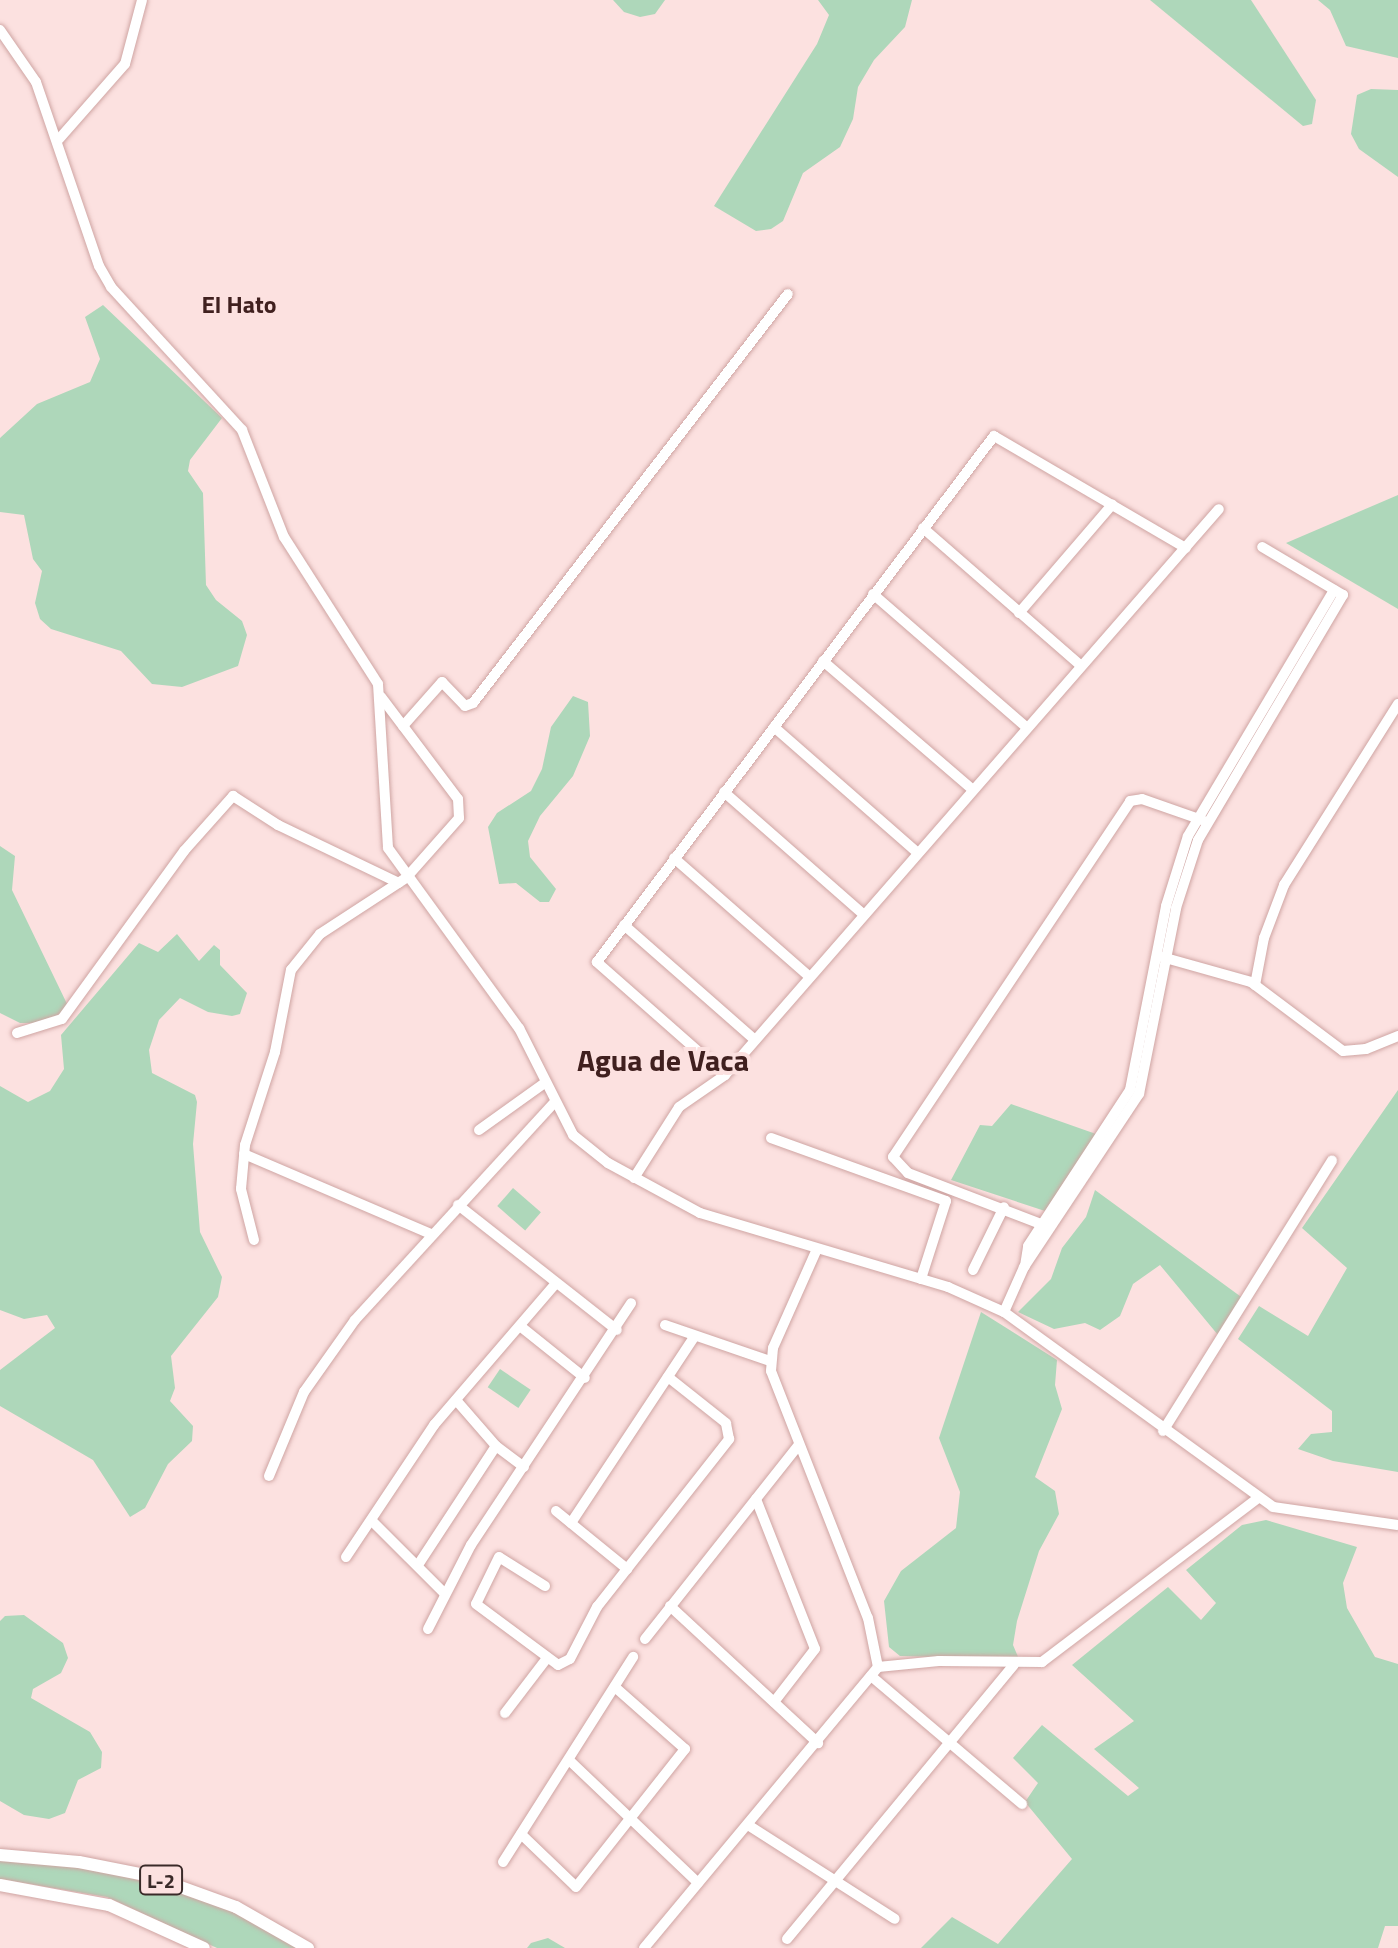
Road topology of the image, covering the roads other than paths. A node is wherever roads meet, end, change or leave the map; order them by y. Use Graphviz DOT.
graph roads {
  1 [pos="142,0"];
  2 [pos="0,30"];
  3 [pos="59,139"];
  4 [pos="788,294"];
  5 [pos="1112,505"];
  6 [pos="1219,509"];
  7 [pos="923,528"];
  8 [pos="1262,547"];
  9 [pos="1186,548"];
  10 [pos="873,594"];
  11 [pos="1019,613"];
  12 [pos="823,661"];
  13 [pos="1081,666"];
  14 [pos="381,697"];
  15 [pos="1398,704"];
  16 [pos="403,726"];
  17 [pos="774,727"];
  18 [pos="1027,728"];
  19 [pos="972,789"];
  20 [pos="724,792"];
  21 [pos="1203,820"];
  22 [pos="917,852"];
  23 [pos="674,858"];
  24 [pos="402,880"];
  25 [pos="863,914"];
  26 [pos="624,925"];
  27 [pos="1162,957"];
  28 [pos="809,976"];
  29 [pos="1255,985"];
  30 [pos="17,1033"];
  31 [pos="1398,1036"];
  32 [pos="755,1040"];
  33 [pos="725,1075"];
  34 [pos="546,1082"];
  35 [pos="555,1102"];
  36 [pos="479,1130"];
  37 [pos="771,1138"];
  38 [pos="244,1154"];
  39 [pos="1332,1161"];
  40 [pos="634,1178"];
  41 [pos="458,1205"];
  42 [pos="1004,1207"];
  43 [pos="1047,1227"];
  44 [pos="431,1234"];
  45 [pos="254,1240"];
  46 [pos="817,1249"];
  47 [pos="973,1270"];
  48 [pos="921,1279"];
  49 [pos="556,1283"];
  50 [pos="631,1303"];
  51 [pos="1004,1312"];
  52 [pos="665,1325"];
  53 [pos="520,1326"];
  54 [pos="617,1330"];
  55 [pos="695,1336"];
  56 [pos="770,1361"];
  57 [pos="668,1377"];
  58 [pos="585,1378"];
  59 [pos="456,1400"];
  60 [pos="1163,1431"];
  61 [pos="496,1446"];
  62 [pos="798,1446"];
  63 [pos="524,1467"];
  64 [pos="269,1476"];
  65 [pos="756,1499"];
  66 [pos="1257,1499"];
  67 [pos="556,1511"];
  68 [pos="372,1521"];
  69 [pos="571,1523"];
  70 [pos="1398,1525"];
  71 [pos="346,1557"];
  72 [pos="418,1565"];
  73 [pos="627,1569"];
  74 [pos="545,1586"];
  75 [pos="445,1594"];
  76 [pos="670,1606"];
  77 [pos="428,1629"];
  78 [pos="645,1639"];
  79 [pos="633,1657"];
  80 [pos="547,1658"];
  81 [pos="1014,1665"];
  82 [pos="878,1667"];
  83 [pos="871,1676"];
  84 [pos="615,1687"];
  85 [pos="774,1702"];
  86 [pos="505,1713"];
  87 [pos="818,1743"];
  88 [pos="950,1743"];
  89 [pos="569,1760"];
  90 [pos="1022,1804"];
  91 [pos="630,1819"];
  92 [pos="748,1825"];
  93 [pos="521,1834"];
  94 [pos="0,1855"];
  95 [pos="503,1862"];
  96 [pos="835,1881"];
  97 [pos="698,1883"];
  98 [pos="0,1885"];
  99 [pos="895,1919"];
  100 [pos="787,1939"];
  101 [pos="204,1948"];
  102 [pos="308,1948"];
  103 [pos="644,1948"];
  1 -- 3 [label="street"];
  2 -- 3 [label="street"];
  3 -- 14 [label="street"];
  4 -- 16 [label="street"];
  5 -- 7 [label="street"];
  5 -- 9 [label="street"];
  5 -- 11 [label="street"];
  6 -- 9 [label="street"];
  7 -- 10 [label="street"];
  7 -- 11 [label="street"];
  8 -- 21 [label="street"];
  9 -- 13 [label="street"];
  10 -- 12 [label="street"];
  10 -- 18 [label="street"];
  11 -- 13 [label="street"];
  12 -- 17 [label="street"];
  12 -- 19 [label="street"];
  13 -- 18 [label="street"];
  14 -- 16 [label="street"];
  14 -- 24 [label="street"];
  15 -- 29 [label="street"];
  16 -- 24 [label="street"];
  17 -- 20 [label="street"];
  17 -- 22 [label="street"];
  18 -- 19 [label="street"];
  19 -- 22 [label="street"];
  20 -- 23 [label="street"];
  20 -- 25 [label="street"];
  21 -- 27 [label="street"];
  21 -- 42 [label="street"];
  22 -- 25 [label="street"];
  23 -- 26 [label="street"];
  23 -- 28 [label="street"];
  24 -- 30 [label="street"];
  24 -- 34 [label="street"];
  24 -- 38 [label="street"];
  25 -- 28 [label="street"];
  26 -- 32 [label="street"];
  26 -- 33 [label="street"];
  27 -- 29 [label="street"];
  27 -- 43 [label="street"];
  28 -- 32 [label="street"];
  29 -- 31 [label="street"];
  32 -- 33 [label="street"];
  33 -- 40 [label="street"];
  34 -- 35 [label="street"];
  34 -- 36 [label="street"];
  35 -- 40 [label="street"];
  35 -- 41 [label="street"];
  37 -- 48 [label="street"];
  38 -- 44 [label="street"];
  38 -- 45 [label="street"];
  39 -- 60 [label="street"];
  40 -- 46 [label="street"];
  41 -- 44 [label="street"];
  41 -- 49 [label="street"];
  42 -- 43 [label="street"];
  42 -- 47 [label="street"];
  43 -- 51 [label="street"];
  44 -- 64 [label="street"];
  46 -- 48 [label="street"];
  46 -- 56 [label="street"];
  48 -- 51 [label="street"];
  49 -- 53 [label="street"];
  49 -- 54 [label="street"];
  50 -- 54 [label="street"];
  51 -- 60 [label="street"];
  52 -- 55 [label="street"];
  53 -- 58 [label="street"];
  53 -- 59 [label="street"];
  54 -- 58 [label="street"];
  55 -- 56 [label="street"];
  55 -- 57 [label="street"];
  56 -- 62 [label="street"];
  57 -- 69 [label="street"];
  57 -- 73 [label="street"];
  58 -- 63 [label="street"];
  59 -- 61 [label="street"];
  59 -- 68 [label="street"];
  60 -- 66 [label="street"];
  61 -- 63 [label="street"];
  61 -- 72 [label="street"];
  62 -- 65 [label="street"];
  62 -- 82 [label="street"];
  63 -- 75 [label="street"];
  65 -- 76 [label="street"];
  65 -- 85 [label="street"];
  66 -- 70 [label="street"];
  66 -- 81 [label="street"];
  67 -- 69 [label="street"];
  68 -- 71 [label="street"];
  68 -- 72 [label="street"];
  69 -- 73 [label="street"];
  72 -- 75 [label="street"];
  73 -- 80 [label="street"];
  74 -- 80 [label="street"];
  75 -- 77 [label="street"];
  76 -- 78 [label="street"];
  76 -- 85 [label="street"];
  79 -- 84 [label="street"];
  80 -- 86 [label="street"];
  81 -- 82 [label="street"];
  81 -- 88 [label="street"];
  82 -- 83 [label="street"];
  83 -- 87 [label="street"];
  83 -- 88 [label="street"];
  84 -- 89 [label="street"];
  84 -- 91 [label="street"];
  85 -- 87 [label="street"];
  87 -- 92 [label="street"];
  88 -- 90 [label="street"];
  88 -- 96 [label="street"];
  89 -- 91 [label="street"];
  89 -- 93 [label="street"];
  91 -- 93 [label="street"];
  91 -- 97 [label="street"];
  92 -- 96 [label="street"];
  92 -- 97 [label="street"];
  93 -- 95 [label="street"];
  94 -- 102 [label="main road, L-2"];
  96 -- 99 [label="street"];
  96 -- 100 [label="street"];
  97 -- 103 [label="street"];
  98 -- 101 [label="main road, L-2"];
}
